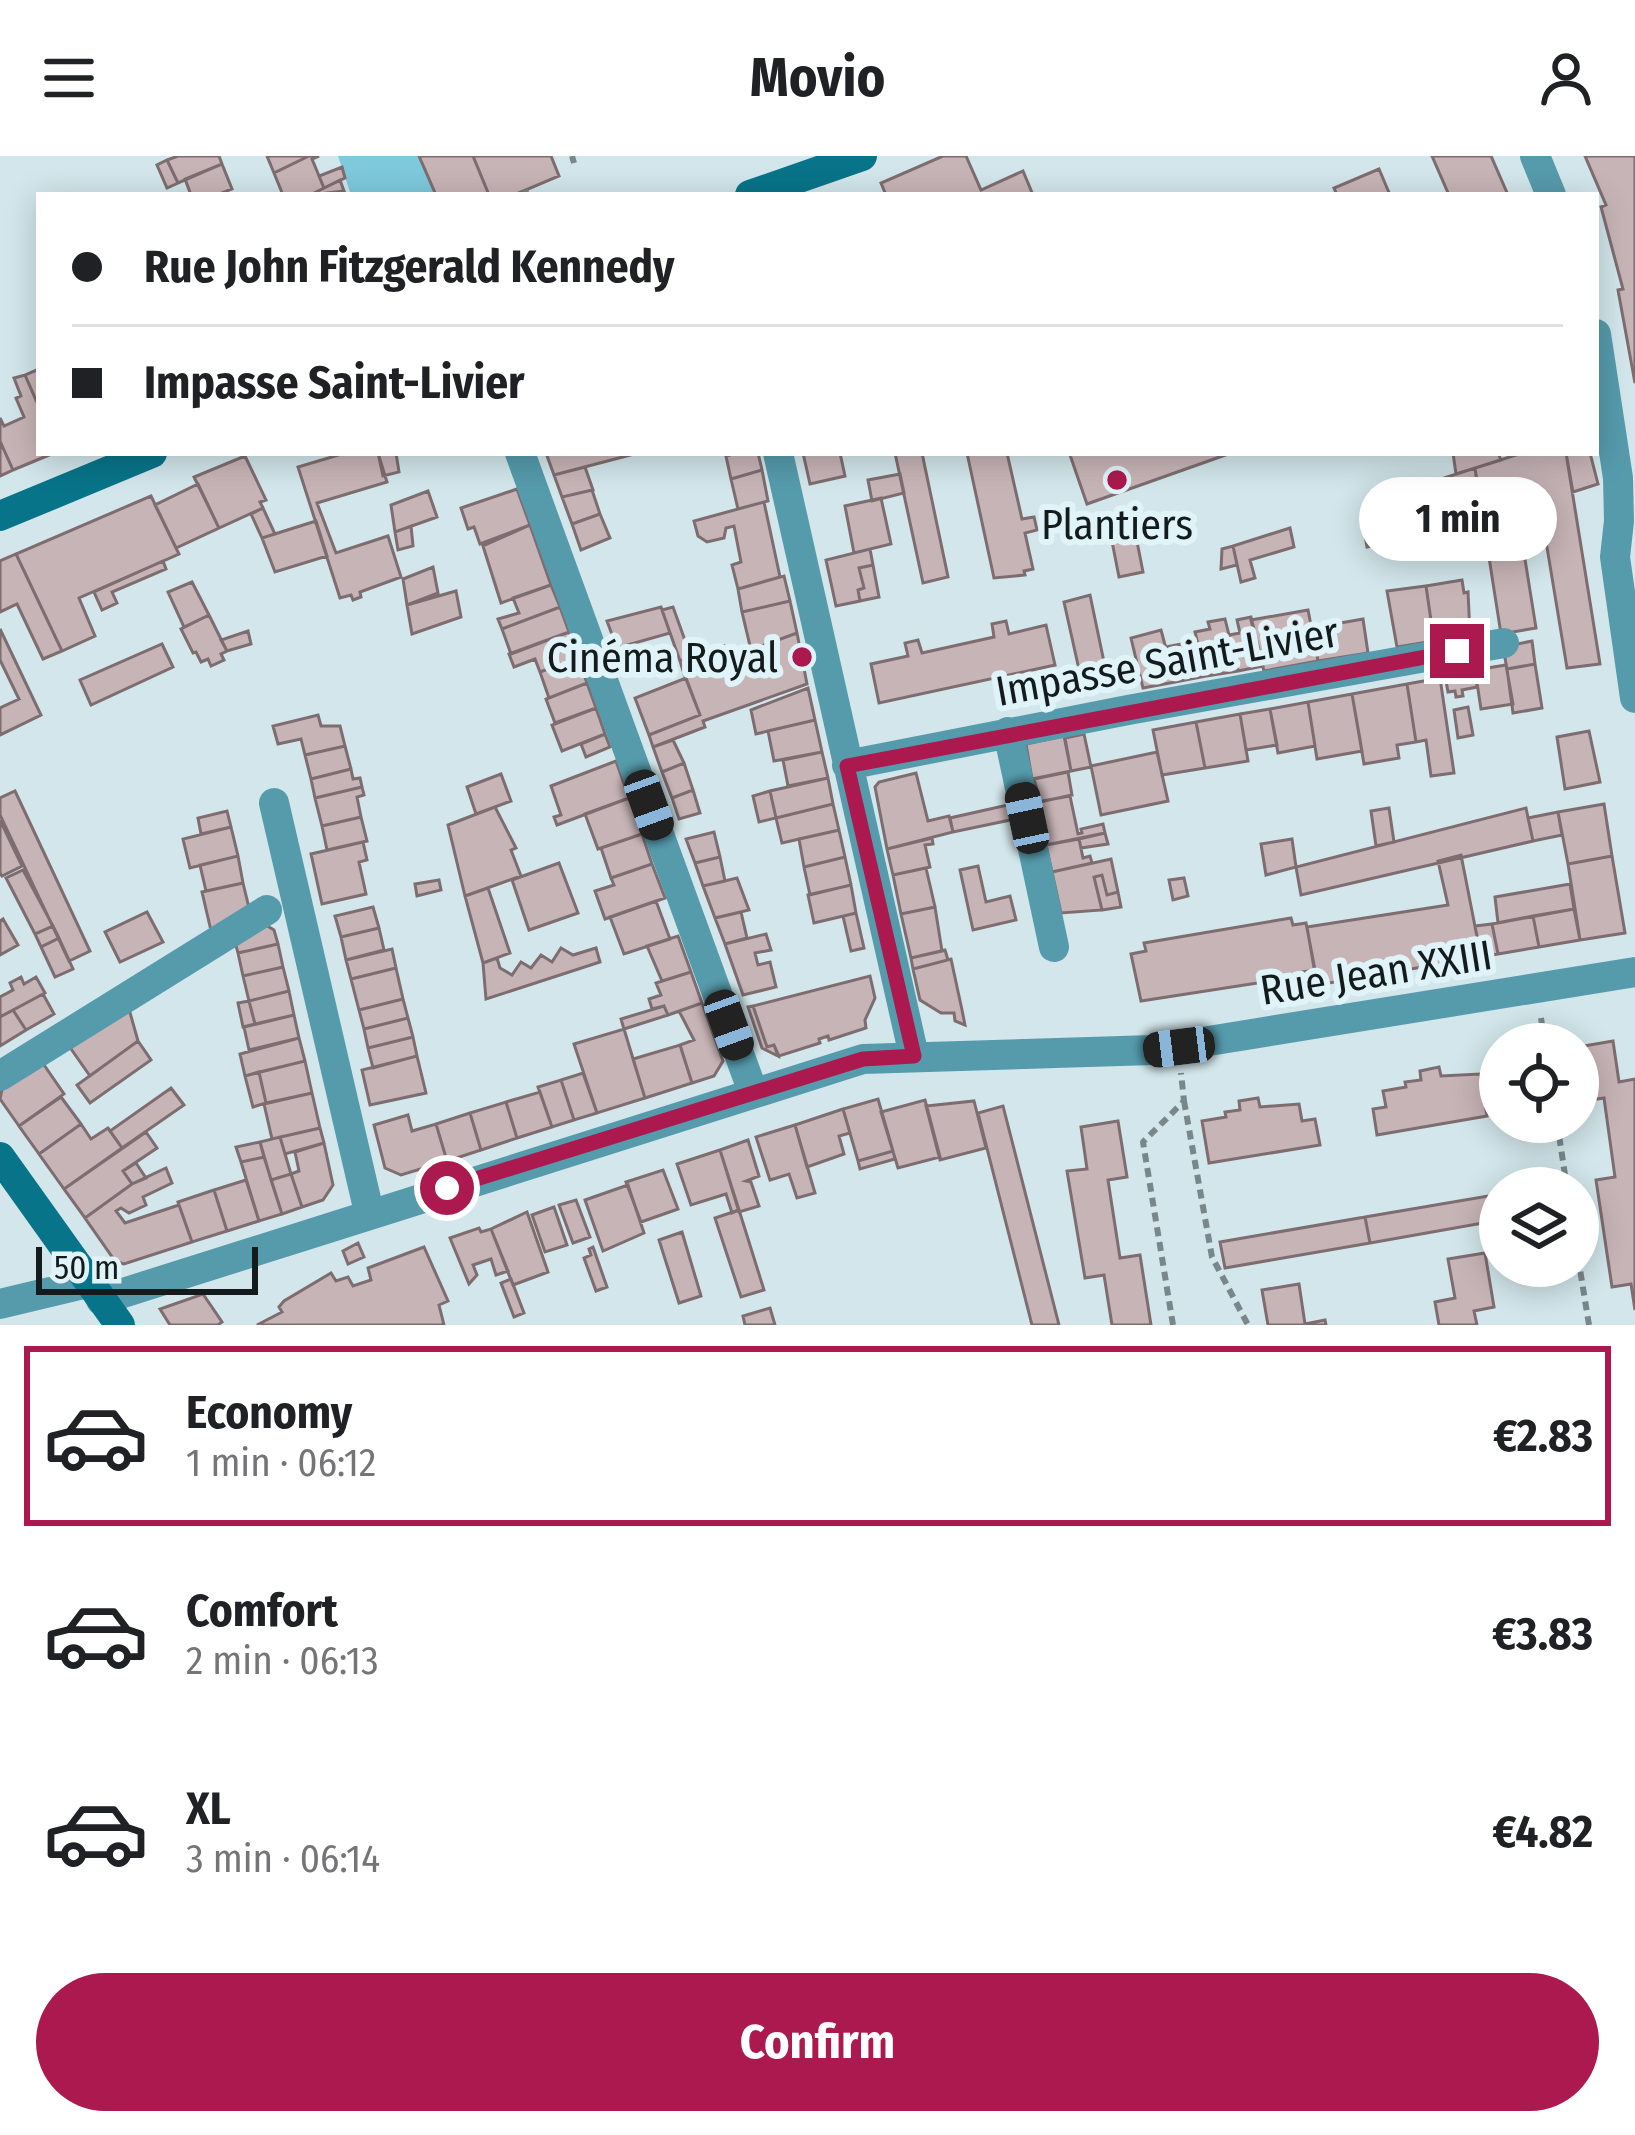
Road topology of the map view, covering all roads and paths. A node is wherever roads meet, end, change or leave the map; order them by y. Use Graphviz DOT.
graph roads {
  1 [pos="862,156"];
  2 [pos="1535,156"];
  3 [pos="785,169"];
  4 [pos="754,192"];
  5 [pos="1550,192"];
  6 [pos="1599,351"];
  7 [pos="145,456"];
  8 [pos="521,456"];
  9 [pos="779,456"];
  10 [pos="1624,492"];
  11 [pos="0,516"];
  12 [pos="1504,643"];
  13 [pos="1635,698"];
  14 [pos="1009,732"];
  15 [pos="847,766"];
  16 [pos="274,803"];
  17 [pos="267,910"];
  18 [pos="1054,947"];
  19 [pos="1635,972"];
  20 [pos="1179,1047"];
  21 [pos="914,1056"];
  22 [pos="0,1076"];
  23 [pos="753,1092"];
  24 [pos="1184,1102"];
  25 [pos="0,1157"];
  26 [pos="369,1212"];
  27 [pos="1582,1287"];
  28 [pos="94,1291"];
  29 [pos="0,1304"];
  30 [pos="120,1325"];
  31 [pos="1173,1325"];
  32 [pos="1248,1325"];
  33 [pos="1588,1325"];
  1 -- 3 [label="street"];
  2 -- 5 [label="street"];
  3 -- 4 [label="street"];
  6 -- 10 [label="street"];
  7 -- 11 [label="street"];
  8 -- 23 [label="street"];
  9 -- 15 [label="street"];
  10 -- 13 [label="street"];
  12 -- 14 [label="street, Impasse Saint-Livier"];
  14 -- 15 [label="street, Impasse Saint-Livier"];
  14 -- 18 [label="street"];
  15 -- 21 [label="street"];
  16 -- 26 [label="street"];
  17 -- 22 [label="street"];
  19 -- 20 [label="street, Rue Jean XXIII"];
  20 -- 21 [label="street, Rue Jean XXIII"];
  20 -- 24 [label="path"];
  21 -- 23 [label="street, Rue Jean XXIII"];
  23 -- 26 [label="street, Rue Jean XXIII"];
  24 -- 31 [label="path"];
  24 -- 32 [label="path"];
  25 -- 28 [label="street"];
  26 -- 28 [label="street, Rue Jean XXIII"];
  27 -- 33 [label="path"];
  28 -- 29 [label="street, Rue Jean XXIII"];
  28 -- 30 [label="street"];
}
